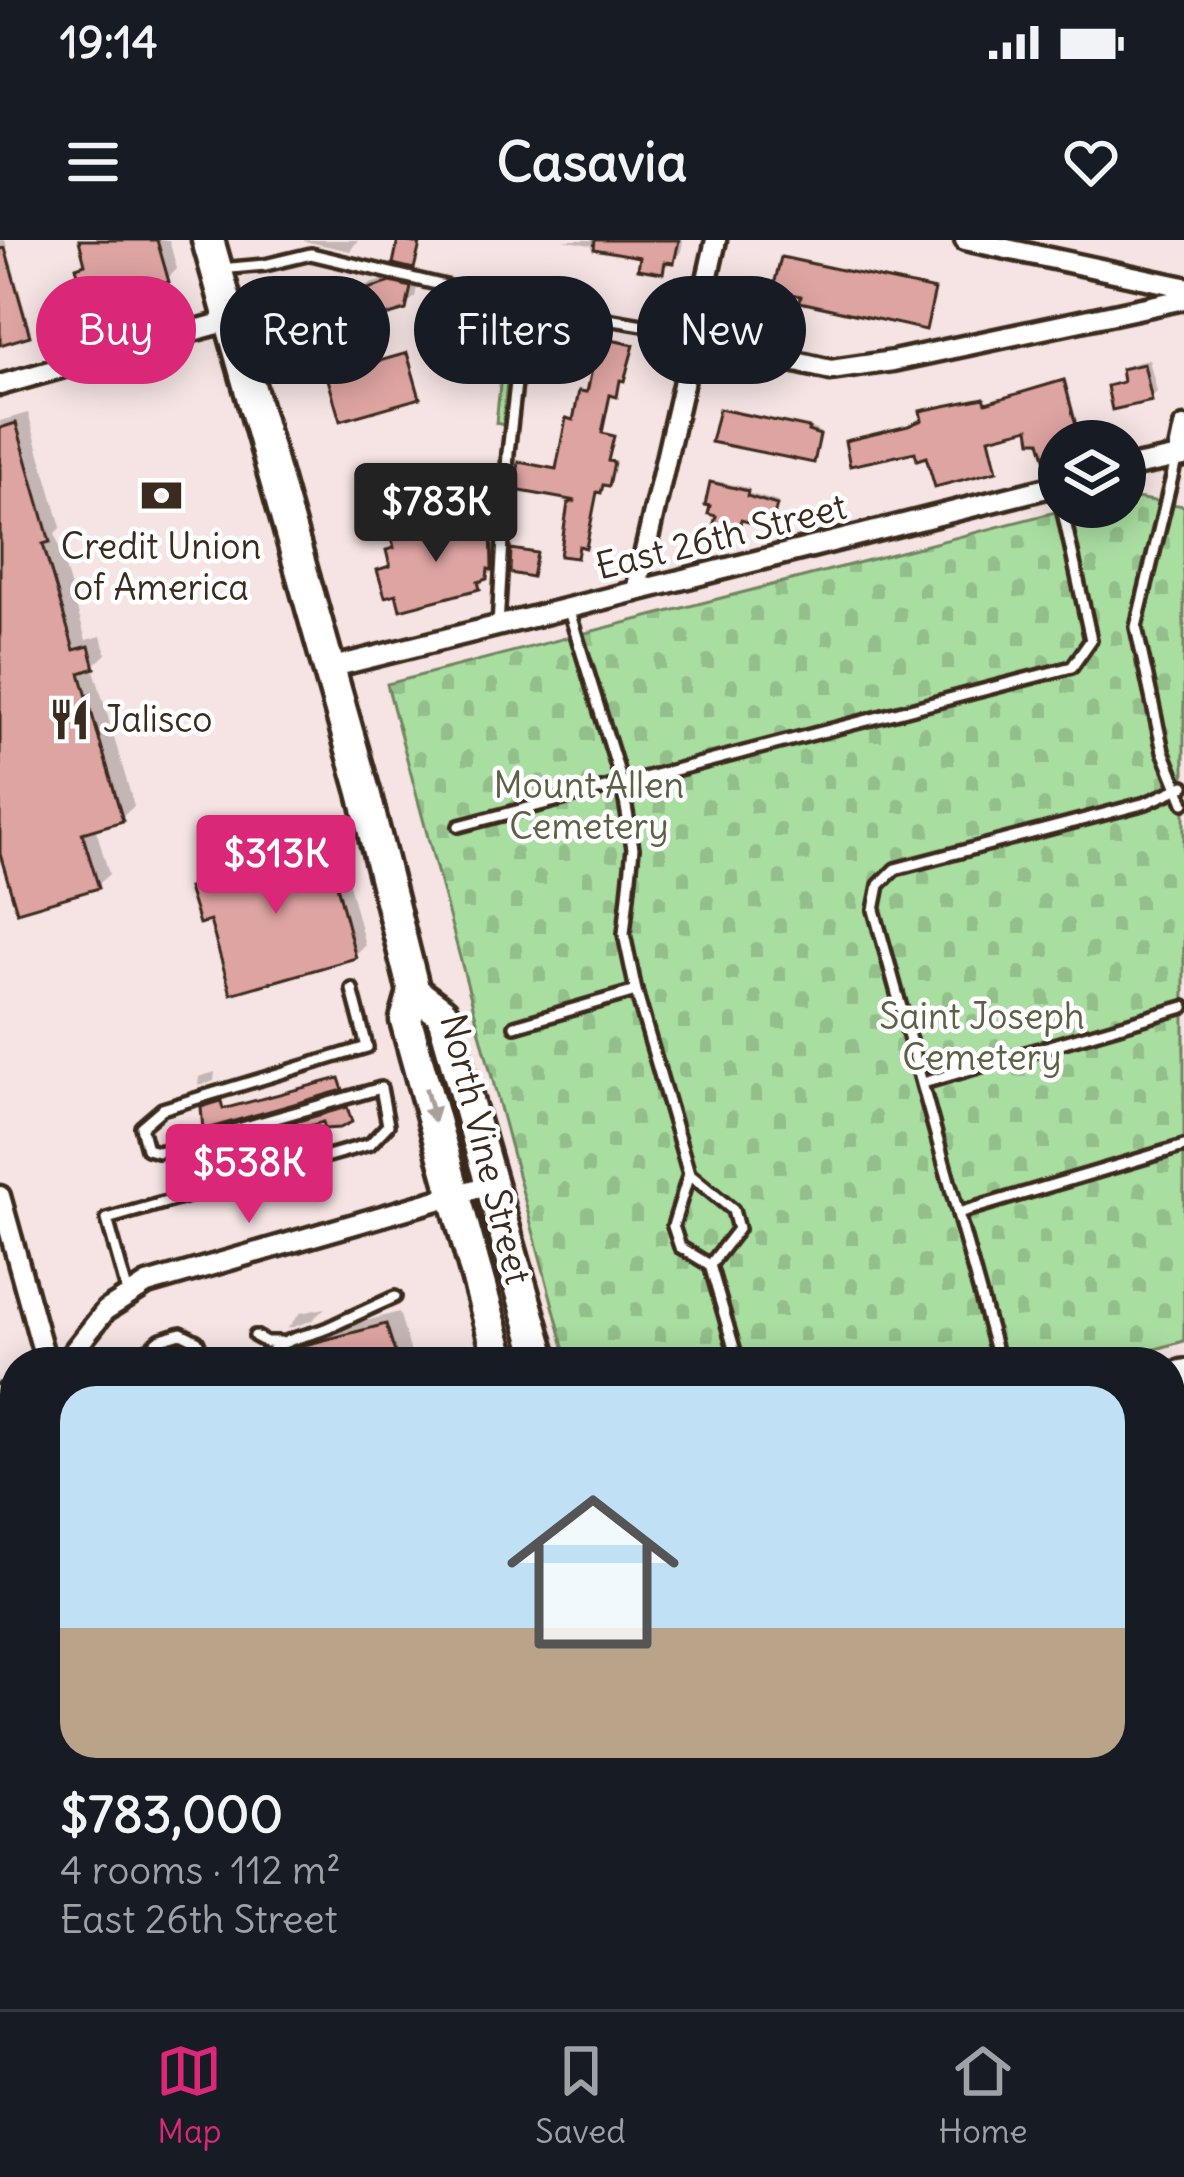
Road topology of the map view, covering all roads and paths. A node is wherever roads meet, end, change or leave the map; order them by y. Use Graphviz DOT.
graph roads {
  1 [pos="716,240"];
  2 [pos="965,240"];
  3 [pos="213,255"];
  4 [pos="708,276"];
  5 [pos="414,279"];
  6 [pos="1184,286"];
  7 [pos="1184,298"];
  8 [pos="220,323"];
  9 [pos="806,364"];
  10 [pos="250,384"];
  11 [pos="516,384"];
  12 [pos="684,384"];
  13 [pos="0,385"];
  14 [pos="1184,427"];
  15 [pos="1181,455"];
  16 [pos="1146,463"];
  17 [pos="1038,493"];
  18 [pos="1067,528"];
  19 [pos="636,591"];
  20 [pos="568,608"];
  21 [pos="498,626"];
  22 [pos="329,668"];
  23 [pos="622,783"];
  24 [pos="1182,786"];
  25 [pos="1184,803"];
  26 [pos="458,826"];
  27 [pos="352,989"];
  28 [pos="636,991"];
  29 [pos="414,992"];
  30 [pos="1184,1007"];
  31 [pos="515,1026"];
  32 [pos="923,1083"];
  33 [pos="1184,1146"];
  34 [pos="688,1174"];
  35 [pos="493,1184"];
  36 [pos="455,1195"];
  37 [pos="0,1196"];
  38 [pos="958,1213"];
  39 [pos="710,1265"];
  40 [pos="128,1294"];
  41 [pos="395,1297"];
  42 [pos="255,1336"];
  43 [pos="280,1342"];
  44 [pos="42,1347"];
  45 [pos="77,1347"];
  46 [pos="151,1347"];
  47 [pos="200,1347"];
  48 [pos="276,1347"];
  49 [pos="497,1347"];
  50 [pos="538,1347"];
  51 [pos="734,1347"];
  52 [pos="995,1347"];
  1 -- 4 [label="street"];
  2 -- 6 [label="street"];
  3 -- 5 [label="lane"];
  7 -- 9 [label="street"];
  8 -- 13 [label="street"];
  10 -- 22 [label="main road"];
  11 -- 21 [label="lane"];
  12 -- 19 [label="street"];
  14 -- 15 [label="street"];
  15 -- 16 [label="street"];
  15 -- 24 [label="lane"];
  17 -- 19 [label="street, East 26th Street"];
  18 -- 23 [label="lane"];
  19 -- 20 [label="street, East 26th Street"];
  20 -- 21 [label="street, East 26th Street"];
  20 -- 23 [label="lane"];
  21 -- 22 [label="street, East 26th Street"];
  22 -- 29 [label="main road"];
  23 -- 26 [label="lane"];
  23 -- 28 [label="lane"];
  24 -- 25 [label="lane"];
  24 -- 32 [label="lane"];
  27 -- 40 [label="lane"];
  28 -- 31 [label="lane"];
  28 -- 34 [label="lane"];
  29 -- 35 [label="main road, North Vine Street"];
  29 -- 36 [label="main road, North Vine Street, one-way"];
  30 -- 32 [label="lane"];
  32 -- 38 [label="lane"];
  33 -- 38 [label="lane"];
  34 -- 39 [label="lane"];
  34 -- 39 [label="lane"];
  35 -- 36 [label="street"];
  35 -- 50 [label="main road, North Vine Street"];
  36 -- 40 [label="street"];
  36 -- 49 [label="main road, North Vine Street"];
  37 -- 44 [label="street"];
  38 -- 52 [label="lane"];
  39 -- 51 [label="lane"];
  40 -- 45 [label="street"];
  41 -- 43 [label="lane"];
  42 -- 43 [label="lane"];
  43 -- 48 [label="lane"];
  46 -- 47 [label="lane"];
}
